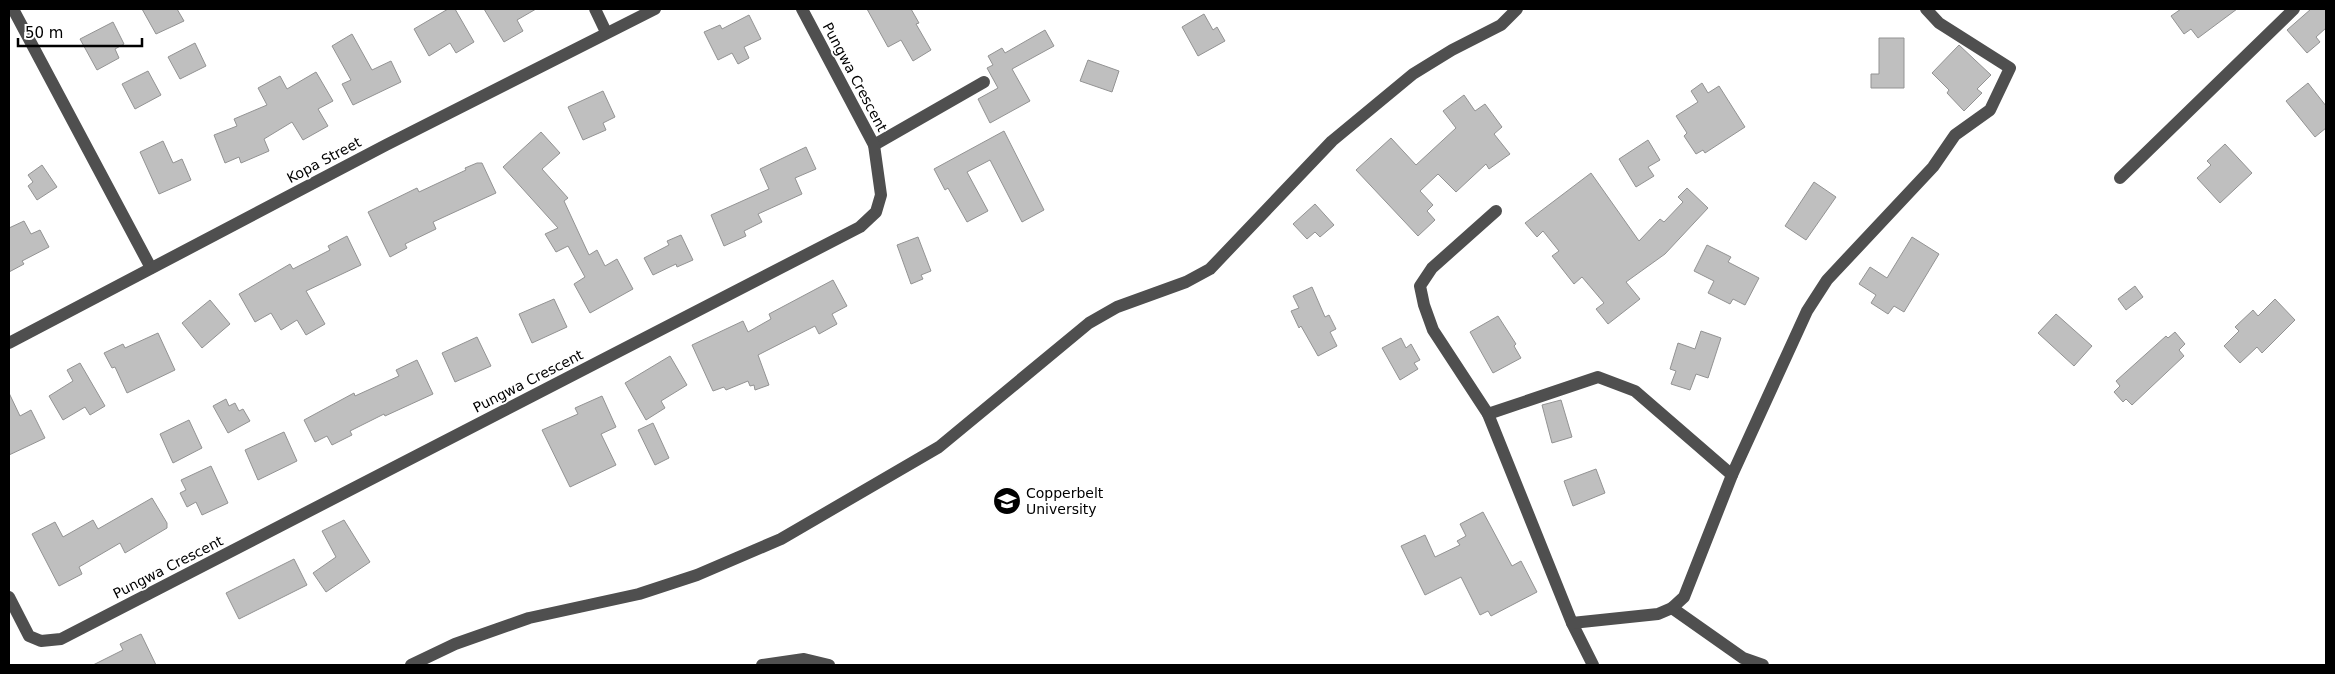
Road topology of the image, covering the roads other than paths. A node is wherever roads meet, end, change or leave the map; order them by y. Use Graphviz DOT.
graph roads {
  1 [pos="13,9"];
  2 [pos="594,9"];
  3 [pos="655,9"];
  4 [pos="802,9"];
  5 [pos="1517,9"];
  6 [pos="1926,9"];
  7 [pos="2294,9"];
  8 [pos="9,11"];
  9 [pos="606,32"];
  10 [pos="984,82"];
  11 [pos="874,145"];
  12 [pos="2120,178"];
  13 [pos="1496,211"];
  14 [pos="151,268"];
  15 [pos="9,343"];
  16 [pos="1488,414"];
  17 [pos="1732,475"];
  18 [pos="9,597"];
  19 [pos="1672,608"];
  20 [pos="1572,623"];
  21 [pos="411,665"];
  22 [pos="762,665"];
  23 [pos="829,665"];
  24 [pos="1593,665"];
  25 [pos="1763,665"];
  1 -- 8 [label="street"];
  1 -- 14 [label="street"];
  2 -- 9 [label="street"];
  3 -- 9 [label="street, Kopa Street"];
  4 -- 11 [label="street, Pungwa Crescent"];
  5 -- 21 [label="street"];
  6 -- 17 [label="street"];
  7 -- 12 [label="street"];
  9 -- 14 [label="street, Kopa Street"];
  10 -- 11 [label="street"];
  11 -- 18 [label="street, Pungwa Crescent"];
  13 -- 16 [label="street"];
  14 -- 15 [label="street, Kopa Street"];
  16 -- 17 [label="street"];
  16 -- 20 [label="street"];
  17 -- 19 [label="street"];
  19 -- 20 [label="street"];
  19 -- 25 [label="street"];
  20 -- 24 [label="street"];
  22 -- 23 [label="street"];
}
